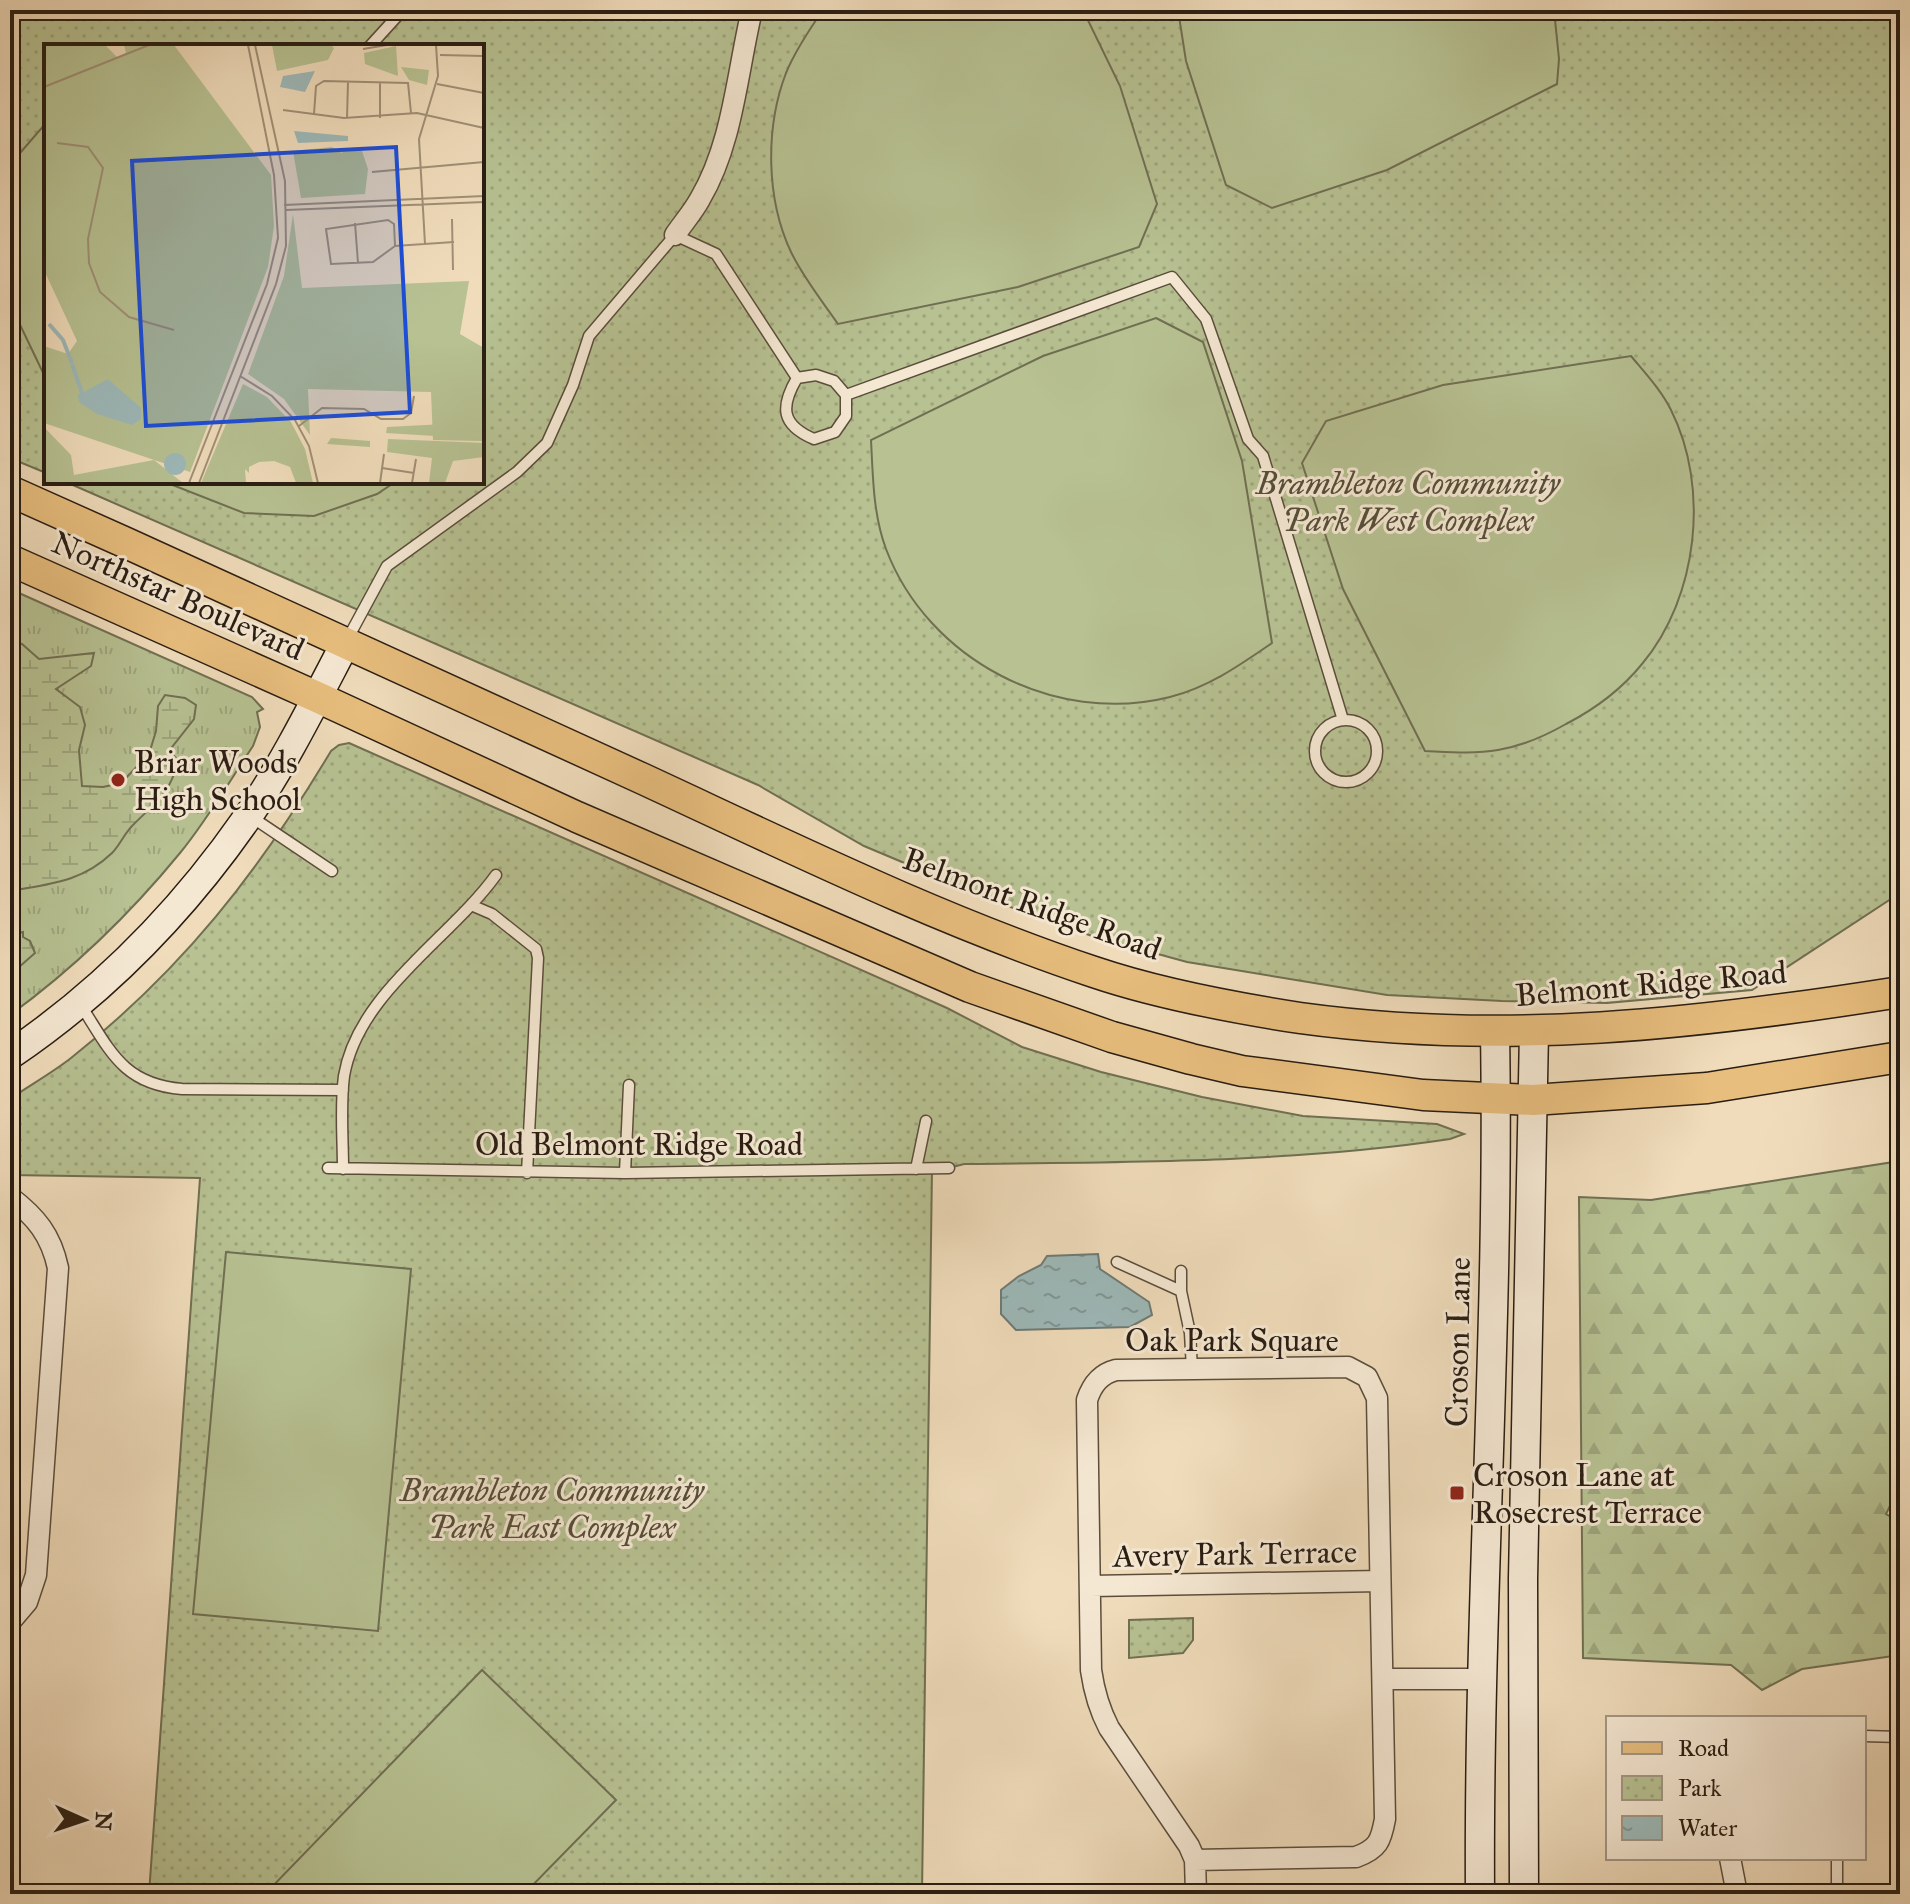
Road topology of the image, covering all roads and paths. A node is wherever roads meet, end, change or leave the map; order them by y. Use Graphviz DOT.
graph roads {
  1 [pos="419,10"];
  2 [pos="752,10"];
  3 [pos="372,44"];
  4 [pos="675,235"];
  5 [pos="797,378"];
  6 [pos="846,395"];
  7 [pos="10,491"];
  8 [pos="10,560"];
  9 [pos="346,642"];
  10 [pos="317,697"];
  11 [pos="1343,720"];
  12 [pos="248,815"];
  13 [pos="332,871"];
  14 [pos="496,875"];
  15 [pos="471,905"];
  16 [pos="1900,992"];
  17 [pos="78,1002"];
  18 [pos="1495,1032"];
  19 [pos="1534,1032"];
  20 [pos="10,1055"];
  21 [pos="1900,1057"];
  22 [pos="629,1085"];
  23 [pos="343,1090"];
  24 [pos="1496,1100"];
  25 [pos="1533,1100"];
  26 [pos="926,1121"];
  27 [pos="328,1168"];
  28 [pos="949,1168"];
  29 [pos="343,1169"];
  30 [pos="916,1169"];
  31 [pos="527,1173"];
  32 [pos="625,1173"];
  33 [pos="10,1197"];
  34 [pos="1117,1262"];
  35 [pos="1181,1271"];
  36 [pos="1181,1291"];
  37 [pos="1192,1369"];
  38 [pos="1380,1581"];
  39 [pos="1091,1586"];
  40 [pos="10,1622"];
  41 [pos="1383,1679"];
  42 [pos="1481,1679"];
  43 [pos="1866,1736"];
  44 [pos="1900,1737"];
  45 [pos="1195,1860"];
  46 [pos="1730,1860"];
  47 [pos="1837,1860"];
  48 [pos="1196,1894"];
  49 [pos="1480,1894"];
  50 [pos="1524,1894"];
  51 [pos="1737,1894"];
  52 [pos="1837,1894"];
  1 -- 3 [label="lane"];
  2 -- 4 [label="street"];
  4 -- 5 [label="lane"];
  4 -- 9 [label="lane"];
  5 -- 6 [label="lane"];
  5 -- 6 [label="lane"];
  6 -- 11 [label="lane"];
  7 -- 9 [label="main road, Northstar Boulevard"];
  8 -- 10 [label="main road, Northstar Boulevard"];
  9 -- 10 [label="main road"];
  9 -- 18 [label="main road, Belmont Ridge Road"];
  10 -- 12 [label="main road"];
  10 -- 24 [label="main road"];
  11 -- 11 [label="lane"];
  12 -- 13 [label="lane"];
  12 -- 17 [label="main road"];
  14 -- 15 [label="lane"];
  15 -- 23 [label="lane"];
  15 -- 31 [label="lane"];
  16 -- 19 [label="main road, Belmont Ridge Road"];
  17 -- 20 [label="main road"];
  17 -- 23 [label="lane"];
  18 -- 19 [label="main road, Belmont Ridge Road"];
  18 -- 24 [label="main road, Croson Lane"];
  19 -- 25 [label="main road"];
  21 -- 25 [label="main road"];
  22 -- 32 [label="lane"];
  23 -- 29 [label="lane"];
  24 -- 25 [label="main road"];
  24 -- 42 [label="main road, Croson Lane"];
  25 -- 50 [label="main road"];
  26 -- 30 [label="lane"];
  27 -- 29 [label="lane, Old Belmont Ridge Road"];
  28 -- 30 [label="lane, Old Belmont Ridge Road"];
  29 -- 31 [label="lane, Old Belmont Ridge Road"];
  30 -- 32 [label="lane, Old Belmont Ridge Road"];
  31 -- 32 [label="lane, Old Belmont Ridge Road"];
  33 -- 40 [label="street"];
  34 -- 36 [label="lane"];
  35 -- 36 [label="lane"];
  36 -- 37 [label="lane"];
  37 -- 38 [label="street, Oak Park Square"];
  37 -- 39 [label="street, Oak Park Square"];
  38 -- 39 [label="street, Avery Park Terrace"];
  38 -- 41 [label="street, Oak Park Square"];
  39 -- 45 [label="street, Oak Park Square"];
  41 -- 42 [label="street"];
  41 -- 45 [label="street, Oak Park Square"];
  42 -- 49 [label="main road, Croson Lane"];
  43 -- 44 [label="lane"];
  45 -- 48 [label="street, Oak Park Square"];
  46 -- 51 [label="street"];
  47 -- 52 [label="lane"];
}
